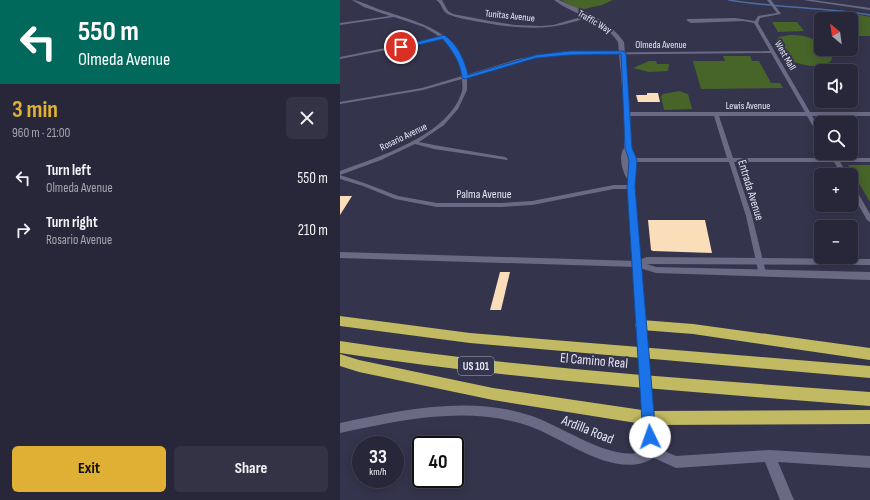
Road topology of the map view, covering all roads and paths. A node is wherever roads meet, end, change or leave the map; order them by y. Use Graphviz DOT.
graph roads {
  1 [pos="354,0"];
  2 [pos="438,0"];
  3 [pos="556,0"];
  4 [pos="769,0"];
  5 [pos="805,0"];
  6 [pos="870,9"];
  7 [pos="398,16"];
  8 [pos="588,16"];
  9 [pos="741,21"];
  10 [pos="756,22"];
  11 [pos="340,24"];
  12 [pos="444,37"];
  13 [pos="773,52"];
  14 [pos="623,53"];
  15 [pos="340,58"];
  16 [pos="465,78"];
  17 [pos="340,103"];
  18 [pos="627,114"];
  19 [pos="716,114"];
  20 [pos="808,114"];
  21 [pos="870,114"];
  22 [pos="814,124"];
  23 [pos="415,142"];
  24 [pos="628,148"];
  25 [pos="505,159"];
  26 [pos="633,160"];
  27 [pos="731,160"];
  28 [pos="814,160"];
  29 [pos="836,160"];
  30 [pos="858,160"];
  31 [pos="870,160"];
  32 [pos="841,168"];
  33 [pos="340,174"];
  34 [pos="340,177"];
  35 [pos="631,183"];
  36 [pos="858,199"];
  37 [pos="870,220"];
  38 [pos="340,255"];
  39 [pos="759,262"];
  40 [pos="870,262"];
  41 [pos="638,264"];
  42 [pos="762,273"];
  43 [pos="870,276"];
  44 [pos="340,321"];
  45 [pos="642,325"];
  46 [pos="340,347"];
  47 [pos="870,354"];
  48 [pos="340,360"];
  49 [pos="870,372"];
  50 [pos="870,399"];
  51 [pos="870,417"];
  52 [pos="649,418"];
  53 [pos="340,428"];
  54 [pos="654,450"];
  55 [pos="769,456"];
  56 [pos="870,462"];
  57 [pos="787,500"];
  1 -- 7 [label="street, Rosario Avenue"];
  2 -- 8 [label="street, Tunitas Avenue"];
  3 -- 8 [label="street, Traffic Way"];
  4 -- 10 [label="street"];
  5 -- 6 [label="street"];
  7 -- 11 [label="street"];
  7 -- 12 [label="street, Rosario Avenue"];
  8 -- 14 [label="street, Traffic Way"];
  9 -- 9 [label="street"];
  9 -- 10 [label="street"];
  10 -- 13 [label="street, West Mall"];
  12 -- 15 [label="street"];
  12 -- 16 [label="street, Rosario Avenue"];
  13 -- 14 [label="street, Olmeda Avenue"];
  13 -- 20 [label="street, West Mall"];
  14 -- 16 [label="street, Olmeda Avenue"];
  14 -- 18 [label="street, Traffic Way"];
  16 -- 17 [label="street, Olmeda Avenue"];
  16 -- 23 [label="street, Rosario Avenue"];
  18 -- 19 [label="street, Lewis Avenue"];
  18 -- 24 [label="street, Traffic Way"];
  19 -- 20 [label="street, Lewis Avenue"];
  19 -- 27 [label="street, Entrada Avenue"];
  20 -- 21 [label="street, Lewis Avenue"];
  20 -- 22 [label="street, West Mall"];
  23 -- 25 [label="street"];
  23 -- 33 [label="street, Rosario Avenue"];
  24 -- 26 [label="street, Traffic Way"];
  24 -- 35 [label="street, Traffic Way"];
  26 -- 27 [label="street"];
  26 -- 35 [label="street, Traffic Way"];
  27 -- 28 [label="street"];
  27 -- 39 [label="street, Entrada Avenue"];
  29 -- 32 [label="street"];
  30 -- 31 [label="street"];
  34 -- 35 [label="street, Palma Avenue"];
  35 -- 41 [label="street, Traffic Way"];
  36 -- 37 [label="street"];
  38 -- 41 [label="main road"];
  39 -- 40 [label="main road"];
  39 -- 41 [label="main road"];
  39 -- 42 [label="street, Entrada Avenue"];
  41 -- 42 [label="main road"];
  41 -- 45 [label="street, Traffic Way"];
  42 -- 43 [label="main road"];
  44 -- 49 [label="highway, El Camino Real / US 101"];
  45 -- 47 [label="highway"];
  45 -- 52 [label="street, Traffic Way"];
  46 -- 50 [label="highway, El Camino Real / US 101"];
  48 -- 52 [label="highway"];
  51 -- 52 [label="highway"];
  52 -- 54 [label="street, Traffic Way"];
  53 -- 54 [label="street, Ardilla Road"];
  54 -- 55 [label="street"];
  55 -- 56 [label="street"];
  55 -- 57 [label="street"];
}
